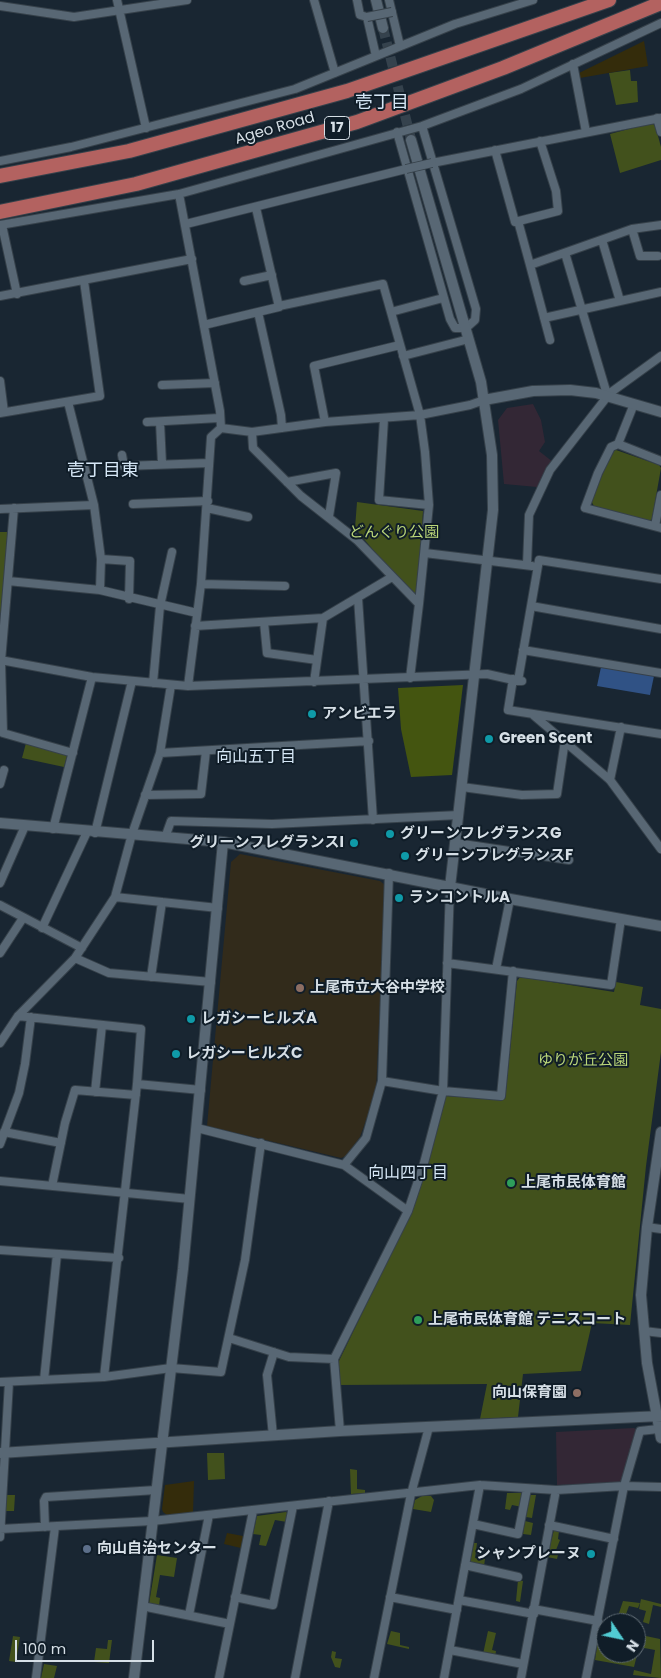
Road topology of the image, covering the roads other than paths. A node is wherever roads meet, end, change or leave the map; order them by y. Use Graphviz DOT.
graph roads {
  1 [pos="117,0"];
  2 [pos="187,0"];
  3 [pos="314,0"];
  4 [pos="357,0"];
  5 [pos="376,0"];
  6 [pos="389,0"];
  7 [pos="534,0"];
  8 [pos="610,0"];
  9 [pos="661,2"];
  10 [pos="0,6"];
  11 [pos="120,11"];
  12 [pos="392,12"];
  13 [pos="367,17"];
  14 [pos="661,23"];
  15 [pos="383,28"];
  16 [pos="400,46"];
  17 [pos="376,56"];
  18 [pos="574,64"];
  19 [pos="335,73"];
  20 [pos="659,118"];
  21 [pos="422,126"];
  22 [pos="146,128"];
  23 [pos="397,132"];
  24 [pos="586,132"];
  25 [pos="661,132"];
  26 [pos="411,140"];
  27 [pos="540,141"];
  28 [pos="495,150"];
  29 [pos="0,161"];
  30 [pos="432,163"];
  31 [pos="406,169"];
  32 [pos="0,176"];
  33 [pos="179,194"];
  34 [pos="256,208"];
  35 [pos="1,221"];
  36 [pos="518,221"];
  37 [pos="186,224"];
  38 [pos="661,225"];
  39 [pos="632,229"];
  40 [pos="602,240"];
  41 [pos="566,253"];
  42 [pos="658,256"];
  43 [pos="192,259"];
  44 [pos="530,265"];
  45 [pos="272,275"];
  46 [pos="84,281"];
  47 [pos="244,281"];
  48 [pos="661,292"];
  49 [pos="17,294"];
  50 [pos="0,296"];
  51 [pos="443,298"];
  52 [pos="620,301"];
  53 [pos="279,306"];
  54 [pos="582,309"];
  55 [pos="258,312"];
  56 [pos="391,312"];
  57 [pos="544,318"];
  58 [pos="204,325"];
  59 [pos="466,328"];
  60 [pos="469,339"];
  61 [pos="550,340"];
  62 [pos="400,345"];
  63 [pos="403,356"];
  64 [pos="661,356"];
  65 [pos="0,380"];
  66 [pos="214,383"];
  67 [pos="162,385"];
  68 [pos="608,395"];
  69 [pos="484,400"];
  70 [pos="68,402"];
  71 [pos="634,404"];
  72 [pos="661,412"];
  73 [pos="2,413"];
  74 [pos="420,415"];
  75 [pos="219,418"];
  76 [pos="384,419"];
  77 [pos="147,422"];
  78 [pos="160,422"];
  79 [pos="325,422"];
  80 [pos="221,428"];
  81 [pos="282,428"];
  82 [pos="252,432"];
  83 [pos="618,444"];
  84 [pos="122,455"];
  85 [pos="661,461"];
  86 [pos="209,463"];
  87 [pos="162,464"];
  88 [pos="287,482"];
  89 [pos="661,495"];
  90 [pos="133,504"];
  91 [pos="94,505"];
  92 [pos="208,505"];
  93 [pos="429,506"];
  94 [pos="0,508"];
  95 [pos="14,508"];
  96 [pos="329,516"];
  97 [pos="248,517"];
  98 [pos="658,527"];
  99 [pos="172,552"];
  100 [pos="424,553"];
  101 [pos="101,559"];
  102 [pos="487,560"];
  103 [pos="528,565"];
  104 [pos="538,567"];
  105 [pos="392,577"];
  106 [pos="661,579"];
  107 [pos="8,580"];
  108 [pos="201,584"];
  109 [pos="285,586"];
  110 [pos="100,590"];
  111 [pos="129,598"];
  112 [pos="358,598"];
  113 [pos="419,604"];
  114 [pos="160,606"];
  115 [pos="531,606"];
  116 [pos="197,613"];
  117 [pos="324,618"];
  118 [pos="264,622"];
  119 [pos="195,626"];
  120 [pos="661,629"];
  121 [pos="523,650"];
  122 [pos="317,660"];
  123 [pos="0,661"];
  124 [pos="661,673"];
  125 [pos="473,676"];
  126 [pos="92,677"];
  127 [pos="410,678"];
  128 [pos="362,680"];
  129 [pos="518,680"];
  130 [pos="132,681"];
  131 [pos="314,682"];
  132 [pos="154,683"];
  133 [pos="171,685"];
  134 [pos="188,686"];
  135 [pos="532,714"];
  136 [pos="621,727"];
  137 [pos="661,734"];
  138 [pos="565,740"];
  139 [pos="369,741"];
  140 [pos="206,751"];
  141 [pos="160,752"];
  142 [pos="73,753"];
  143 [pos="4,770"];
  144 [pos="610,780"];
  145 [pos="0,784"];
  146 [pos="462,787"];
  147 [pos="145,796"];
  148 [pos="459,816"];
  149 [pos="373,820"];
  150 [pos="0,823"];
  151 [pos="25,826"];
  152 [pos="53,828"];
  153 [pos="91,832"];
  154 [pos="132,834"];
  155 [pos="166,836"];
  156 [pos="223,842"];
  157 [pos="456,843"];
  158 [pos="661,848"];
  159 [pos="569,860"];
  160 [pos="389,873"];
  161 [pos="0,883"];
  162 [pos="450,887"];
  163 [pos="115,897"];
  164 [pos="510,899"];
  165 [pos="162,902"];
  166 [pos="0,905"];
  167 [pos="218,908"];
  168 [pos="23,918"];
  169 [pos="621,919"];
  170 [pos="661,926"];
  171 [pos="42,928"];
  172 [pos="82,948"];
  173 [pos="0,953"];
  174 [pos="75,958"];
  175 [pos="447,963"];
  176 [pos="496,969"];
  177 [pos="513,971"];
  178 [pos="151,977"];
  179 [pos="211,982"];
  180 [pos="18,1016"];
  181 [pos="31,1017"];
  182 [pos="102,1025"];
  183 [pos="0,1043"];
  184 [pos="382,1081"];
  185 [pos="137,1084"];
  186 [pos="201,1090"];
  187 [pos="443,1091"];
  188 [pos="96,1092"];
  189 [pos="136,1095"];
  190 [pos="0,1119"];
  191 [pos="9,1120"];
  192 [pos="197,1128"];
  193 [pos="4,1132"];
  194 [pos="661,1132"];
  195 [pos="61,1143"];
  196 [pos="261,1143"];
  197 [pos="0,1144"];
  198 [pos="344,1165"];
  199 [pos="0,1181"];
  200 [pos="52,1186"];
  201 [pos="124,1194"];
  202 [pos="190,1199"];
  203 [pos="408,1211"];
  204 [pos="646,1227"];
  205 [pos="661,1229"];
  206 [pos="0,1250"];
  207 [pos="57,1254"];
  208 [pos="119,1258"];
  209 [pos="644,1331"];
  210 [pos="661,1333"];
  211 [pos="229,1338"];
  212 [pos="274,1352"];
  213 [pos="334,1359"];
  214 [pos="171,1368"];
  215 [pos="104,1377"];
  216 [pos="44,1380"];
  217 [pos="0,1382"];
  218 [pos="9,1382"];
  219 [pos="658,1416"];
  220 [pos="429,1427"];
  221 [pos="340,1431"];
  222 [pos="660,1433"];
  223 [pos="273,1436"];
  224 [pos="162,1444"];
  225 [pos="2,1453"];
  226 [pos="480,1485"];
  227 [pos="624,1486"];
  228 [pos="661,1487"];
  229 [pos="527,1489"];
  230 [pos="156,1490"];
  231 [pos="556,1490"];
  232 [pos="411,1494"];
  233 [pos="329,1501"];
  234 [pos="293,1506"];
  235 [pos="253,1511"];
  236 [pos="209,1515"];
  237 [pos="152,1521"];
  238 [pos="473,1524"];
  239 [pos="550,1525"];
  240 [pos="44,1527"];
  241 [pos="55,1527"];
  242 [pos="0,1531"];
  243 [pos="614,1539"];
  244 [pos="465,1565"];
  245 [pos="518,1577"];
  246 [pos="236,1597"];
  247 [pos="390,1597"];
  248 [pos="459,1600"];
  249 [pos="142,1606"];
  250 [pos="457,1610"];
  251 [pos="534,1612"];
  252 [pos="600,1613"];
  253 [pos="189,1615"];
  254 [pos="596,1621"];
  255 [pos="230,1624"];
  256 [pos="596,1630"];
  257 [pos="450,1650"];
  258 [pos="523,1664"];
  259 [pos="36,1678"];
  260 [pos="134,1678"];
  261 [pos="219,1678"];
  262 [pos="294,1678"];
  263 [pos="374,1678"];
  264 [pos="444,1678"];
  265 [pos="521,1678"];
  266 [pos="586,1678"];
  1 -- 11 [label="street"];
  2 -- 11 [label="street"];
  3 -- 19 [label="street"];
  4 -- 13 [label="street"];
  5 -- 15 [label="street"];
  6 -- 12 [label="street"];
  7 -- 16 [label="street"];
  8 -- 32 [label="highway, Ageo Road / 17"];
  9 -- 35 [label="highway, Ageo Road / 17"];
  10 -- 11 [label="street"];
  11 -- 22 [label="street"];
  12 -- 13 [label="street, bridge"];
  12 -- 16 [label="street"];
  13 -- 17 [label="street"];
  14 -- 18 [label="street"];
  16 -- 17 [label="street"];
  17 -- 19 [label="street"];
  18 -- 21 [label="street"];
  18 -- 24 [label="street"];
  19 -- 22 [label="street"];
  20 -- 24 [label="street"];
  20 -- 25 [label="street"];
  21 -- 23 [label="street"];
  21 -- 30 [label="street"];
  22 -- 29 [label="street"];
  23 -- 31 [label="street"];
  23 -- 33 [label="street"];
  24 -- 27 [label="street"];
  26 -- 59 [label="street"];
  27 -- 28 [label="street"];
  27 -- 36 [label="street"];
  28 -- 30 [label="street"];
  28 -- 36 [label="street"];
  30 -- 31 [label="street, bridge"];
  30 -- 59 [label="street"];
  31 -- 34 [label="street"];
  31 -- 51 [label="street"];
  33 -- 35 [label="street"];
  33 -- 37 [label="street"];
  34 -- 37 [label="street"];
  34 -- 45 [label="street"];
  35 -- 49 [label="street"];
  36 -- 44 [label="street"];
  37 -- 43 [label="street"];
  38 -- 39 [label="street"];
  39 -- 40 [label="street"];
  39 -- 42 [label="street"];
  40 -- 41 [label="street"];
  40 -- 52 [label="street"];
  41 -- 44 [label="street"];
  41 -- 54 [label="street"];
  43 -- 46 [label="street"];
  43 -- 58 [label="street"];
  44 -- 57 [label="street"];
  45 -- 47 [label="street"];
  45 -- 53 [label="street"];
  46 -- 49 [label="street"];
  46 -- 70 [label="street"];
  48 -- 52 [label="street"];
  49 -- 50 [label="street"];
  51 -- 56 [label="street"];
  51 -- 59 [label="street"];
  52 -- 54 [label="street"];
  53 -- 55 [label="street"];
  53 -- 56 [label="street"];
  54 -- 57 [label="street"];
  54 -- 68 [label="street"];
  55 -- 58 [label="street"];
  55 -- 81 [label="street"];
  56 -- 62 [label="street"];
  57 -- 61 [label="street"];
  58 -- 66 [label="street"];
  59 -- 60 [label="street"];
  60 -- 63 [label="street"];
  60 -- 69 [label="street"];
  62 -- 63 [label="street"];
  62 -- 79 [label="street"];
  63 -- 74 [label="street"];
  64 -- 68 [label="street"];
  65 -- 73 [label="street"];
  66 -- 67 [label="street"];
  66 -- 75 [label="street"];
  68 -- 69 [label="street"];
  68 -- 71 [label="street"];
  68 -- 103 [label="street"];
  69 -- 74 [label="street"];
  69 -- 102 [label="street"];
  70 -- 73 [label="street"];
  70 -- 91 [label="street"];
  71 -- 72 [label="street"];
  71 -- 83 [label="street"];
  74 -- 76 [label="street"];
  74 -- 93 [label="street"];
  75 -- 78 [label="street"];
  75 -- 80 [label="street"];
  76 -- 79 [label="street"];
  76 -- 93 [label="street"];
  77 -- 78 [label="street"];
  78 -- 87 [label="street"];
  79 -- 81 [label="street"];
  80 -- 82 [label="street"];
  80 -- 86 [label="street"];
  81 -- 82 [label="street"];
  82 -- 88 [label="street"];
  83 -- 85 [label="street"];
  83 -- 98 [label="street"];
  84 -- 87 [label="street"];
  86 -- 87 [label="street"];
  86 -- 92 [label="street"];
  88 -- 96 [label="street"];
  88 -- 96 [label="street"];
  89 -- 98 [label="street"];
  90 -- 92 [label="street"];
  91 -- 95 [label="street"];
  91 -- 101 [label="street"];
  92 -- 97 [label="street"];
  92 -- 108 [label="street"];
  93 -- 100 [label="street"];
  94 -- 95 [label="street"];
  95 -- 107 [label="street"];
  96 -- 105 [label="street"];
  99 -- 114 [label="street"];
  100 -- 102 [label="street"];
  100 -- 113 [label="street"];
  101 -- 110 [label="street"];
  101 -- 111 [label="street"];
  102 -- 103 [label="street"];
  102 -- 125 [label="street"];
  103 -- 104 [label="street"];
  104 -- 106 [label="street"];
  104 -- 115 [label="street"];
  105 -- 112 [label="street"];
  105 -- 113 [label="street"];
  107 -- 110 [label="street"];
  107 -- 123 [label="street"];
  108 -- 109 [label="street"];
  108 -- 116 [label="street"];
  110 -- 111 [label="street"];
  111 -- 114 [label="street"];
  112 -- 117 [label="street"];
  112 -- 128 [label="street"];
  113 -- 127 [label="street"];
  114 -- 116 [label="street"];
  114 -- 132 [label="street"];
  115 -- 120 [label="street"];
  115 -- 121 [label="street"];
  116 -- 119 [label="street"];
  117 -- 118 [label="street"];
  117 -- 122 [label="street"];
  118 -- 119 [label="street"];
  118 -- 122 [label="street"];
  119 -- 134 [label="street"];
  121 -- 124 [label="street"];
  121 -- 129 [label="street"];
  122 -- 131 [label="street"];
  123 -- 126 [label="street"];
  123 -- 142 [label="street"];
  125 -- 127 [label="street"];
  125 -- 129 [label="street"];
  125 -- 146 [label="street"];
  126 -- 130 [label="street"];
  126 -- 142 [label="street"];
  127 -- 128 [label="street"];
  128 -- 131 [label="street"];
  128 -- 139 [label="street"];
  129 -- 135 [label="street"];
  130 -- 132 [label="street"];
  130 -- 153 [label="street"];
  131 -- 134 [label="street"];
  132 -- 133 [label="street"];
  133 -- 134 [label="street"];
  133 -- 141 [label="street"];
  135 -- 136 [label="street"];
  135 -- 138 [label="street"];
  136 -- 137 [label="street"];
  136 -- 144 [label="street"];
  138 -- 144 [label="street"];
  138 -- 146 [label="street"];
  139 -- 140 [label="street"];
  139 -- 149 [label="street"];
  140 -- 141 [label="street"];
  140 -- 147 [label="street"];
  141 -- 147 [label="street"];
  142 -- 152 [label="street"];
  143 -- 145 [label="street"];
  144 -- 158 [label="street"];
  146 -- 148 [label="street"];
  147 -- 154 [label="street"];
  148 -- 149 [label="street"];
  148 -- 157 [label="street"];
  149 -- 155 [label="street"];
  150 -- 151 [label="street"];
  151 -- 152 [label="street"];
  151 -- 161 [label="street"];
  152 -- 153 [label="street"];
  153 -- 154 [label="street"];
  153 -- 171 [label="street"];
  154 -- 155 [label="street"];
  154 -- 163 [label="street"];
  155 -- 156 [label="street"];
  156 -- 160 [label="street"];
  156 -- 167 [label="street"];
  157 -- 159 [label="street"];
  157 -- 162 [label="street"];
  160 -- 162 [label="street"];
  160 -- 184 [label="street"];
  162 -- 164 [label="street"];
  162 -- 175 [label="street"];
  163 -- 165 [label="street"];
  163 -- 172 [label="street"];
  164 -- 169 [label="street"];
  164 -- 176 [label="street"];
  165 -- 167 [label="street"];
  165 -- 178 [label="street"];
  166 -- 168 [label="street"];
  167 -- 179 [label="street"];
  168 -- 171 [label="street"];
  168 -- 173 [label="street"];
  169 -- 170 [label="street"];
  169 -- 177 [label="street"];
  171 -- 172 [label="street"];
  172 -- 174 [label="street"];
  174 -- 178 [label="street"];
  174 -- 180 [label="street"];
  175 -- 176 [label="street"];
  175 -- 187 [label="street"];
  176 -- 177 [label="street"];
  177 -- 187 [label="street"];
  178 -- 179 [label="street"];
  179 -- 186 [label="street"];
  180 -- 181 [label="street"];
  180 -- 183 [label="street"];
  181 -- 182 [label="street"];
  181 -- 191 [label="street"];
  182 -- 185 [label="street"];
  182 -- 188 [label="street"];
  184 -- 187 [label="street"];
  184 -- 198 [label="street"];
  185 -- 186 [label="street"];
  185 -- 189 [label="street"];
  186 -- 192 [label="street"];
  187 -- 203 [label="street"];
  188 -- 189 [label="street"];
  188 -- 195 [label="street"];
  189 -- 201 [label="street"];
  190 -- 191 [label="street"];
  191 -- 193 [label="street"];
  192 -- 196 [label="street"];
  192 -- 202 [label="street"];
  193 -- 195 [label="street"];
  193 -- 197 [label="street"];
  194 -- 204 [label="street"];
  195 -- 200 [label="street"];
  196 -- 198 [label="street"];
  196 -- 211 [label="street"];
  198 -- 203 [label="street"];
  199 -- 200 [label="street"];
  200 -- 201 [label="street"];
  201 -- 202 [label="street"];
  201 -- 208 [label="street"];
  202 -- 214 [label="street"];
  203 -- 213 [label="street"];
  204 -- 205 [label="street"];
  204 -- 209 [label="street"];
  206 -- 207 [label="street"];
  207 -- 208 [label="street"];
  207 -- 216 [label="street"];
  208 -- 215 [label="street"];
  209 -- 210 [label="street"];
  209 -- 219 [label="street"];
  211 -- 212 [label="street"];
  211 -- 214 [label="street"];
  212 -- 213 [label="street"];
  212 -- 223 [label="street"];
  213 -- 221 [label="street"];
  214 -- 215 [label="street"];
  214 -- 224 [label="street"];
  215 -- 216 [label="street"];
  216 -- 218 [label="street"];
  217 -- 218 [label="street"];
  218 -- 225 [label="street"];
  219 -- 220 [label="street"];
  219 -- 222 [label="street"];
  220 -- 221 [label="street"];
  220 -- 232 [label="street"];
  221 -- 223 [label="street"];
  222 -- 227 [label="street"];
  223 -- 224 [label="street"];
  224 -- 225 [label="street"];
  224 -- 230 [label="street"];
  225 -- 242 [label="street"];
  226 -- 229 [label="street"];
  226 -- 232 [label="street"];
  226 -- 238 [label="street"];
  227 -- 228 [label="street"];
  227 -- 231 [label="street"];
  227 -- 243 [label="street"];
  229 -- 231 [label="street"];
  229 -- 238 [label="street"];
  230 -- 237 [label="street"];
  230 -- 240 [label="street"];
  231 -- 239 [label="street"];
  232 -- 233 [label="street"];
  232 -- 247 [label="street"];
  233 -- 234 [label="street"];
  233 -- 262 [label="street"];
  234 -- 235 [label="street"];
  234 -- 246 [label="street"];
  235 -- 236 [label="street"];
  235 -- 246 [label="street"];
  236 -- 237 [label="street"];
  236 -- 253 [label="street"];
  237 -- 241 [label="street"];
  237 -- 249 [label="street"];
  238 -- 244 [label="street"];
  239 -- 243 [label="street"];
  239 -- 251 [label="street"];
  240 -- 241 [label="street"];
  240 -- 242 [label="street"];
  241 -- 259 [label="street"];
  243 -- 252 [label="street"];
  244 -- 245 [label="street"];
  244 -- 248 [label="street"];
  246 -- 255 [label="street"];
  247 -- 250 [label="street"];
  247 -- 263 [label="street"];
  248 -- 250 [label="street"];
  248 -- 251 [label="street"];
  249 -- 253 [label="street"];
  249 -- 260 [label="street"];
  250 -- 257 [label="street"];
  251 -- 254 [label="street"];
  251 -- 258 [label="street"];
  253 -- 255 [label="street"];
  255 -- 261 [label="street"];
  256 -- 266 [label="street"];
  257 -- 258 [label="street"];
  257 -- 264 [label="street"];
  258 -- 265 [label="street"];
}
